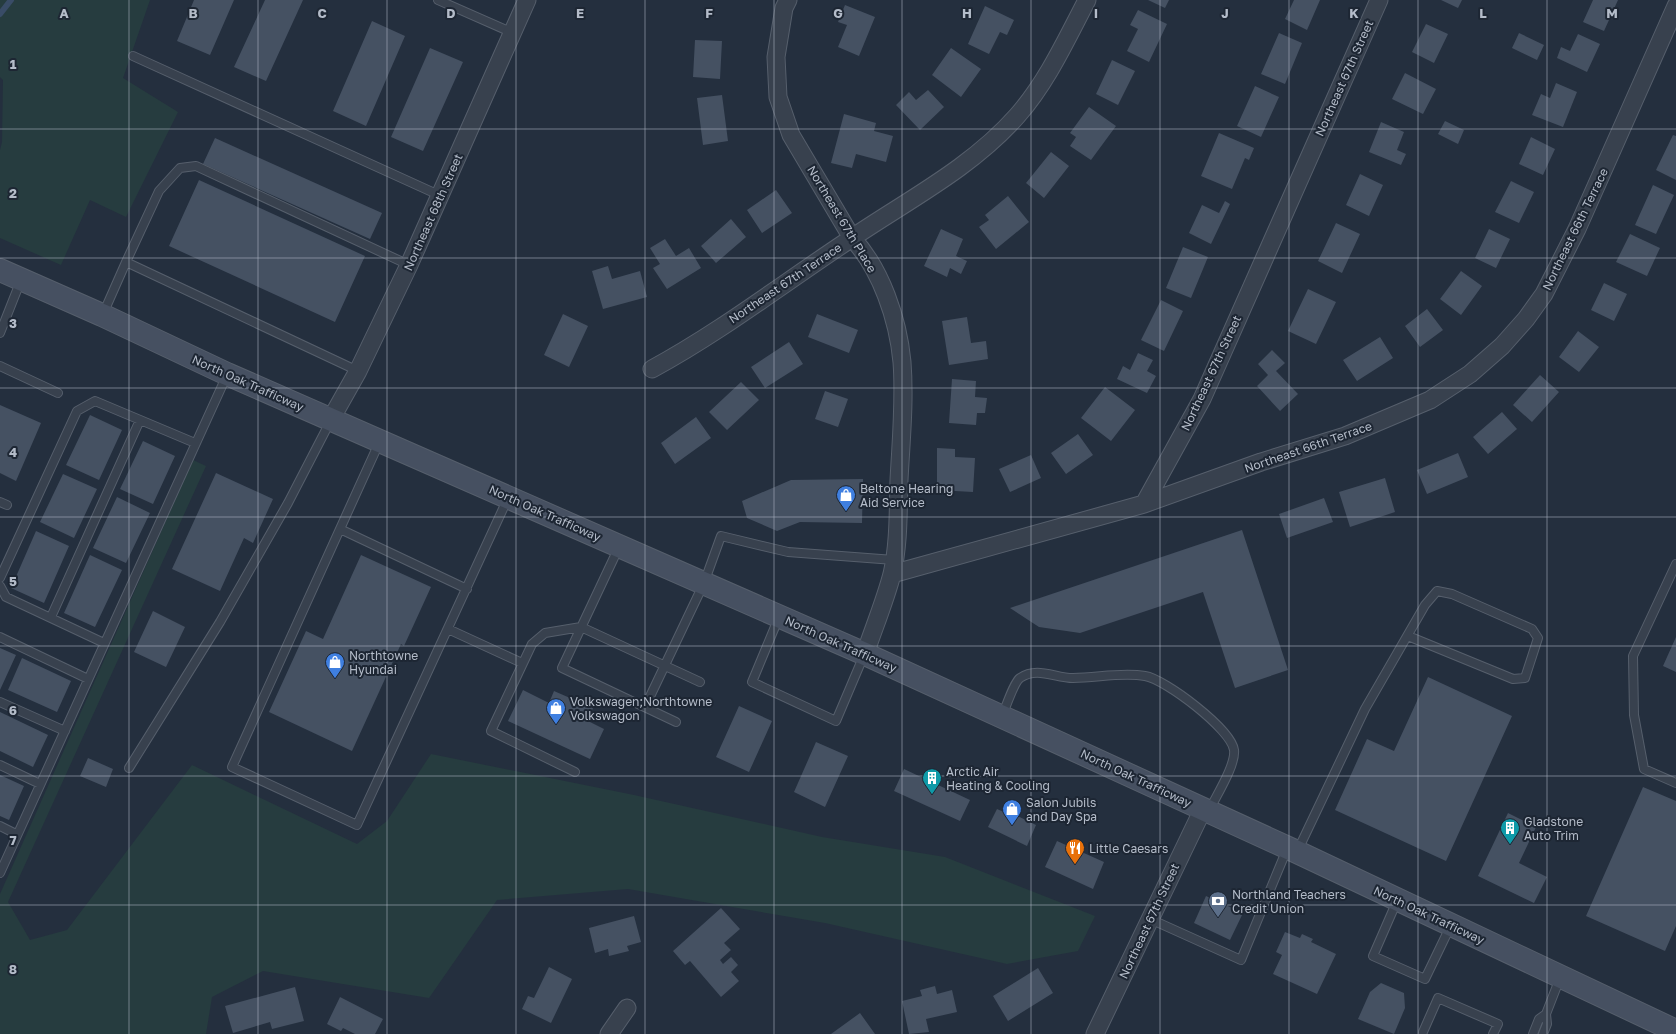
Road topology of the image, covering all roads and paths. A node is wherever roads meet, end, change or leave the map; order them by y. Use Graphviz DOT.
graph roads {
  1 [pos="438,0"];
  2 [pos="528,0"];
  3 [pos="788,0"];
  4 [pos="1087,0"];
  5 [pos="1379,0"];
  6 [pos="1676,6"];
  7 [pos="514,34"];
  8 [pos="133,56"];
  9 [pos="441,196"];
  10 [pos="852,238"];
  11 [pos="126,262"];
  12 [pos="409,265"];
  13 [pos="0,270"];
  14 [pos="22,280"];
  15 [pos="102,315"];
  16 [pos="0,333"];
  17 [pos="0,366"];
  18 [pos="652,369"];
  19 [pos="358,371"];
  20 [pos="227,374"];
  21 [pos="58,393"];
  22 [pos="140,420"];
  23 [pos="331,420"];
  24 [pos="380,441"];
  25 [pos="195,443"];
  26 [pos="509,497"];
  27 [pos="1144,504"];
  28 [pos="340,529"];
  29 [pos="620,546"];
  30 [pos="1676,564"];
  31 [pos="893,567"];
  32 [pos="0,578"];
  33 [pos="704,583"];
  34 [pos="0,586"];
  35 [pos="466,589"];
  36 [pos="780,616"];
  37 [pos="51,617"];
  38 [pos="582,627"];
  39 [pos="448,629"];
  40 [pos="1408,636"];
  41 [pos="0,637"];
  42 [pos="104,643"];
  43 [pos="865,654"];
  44 [pos="522,663"];
  45 [pos="664,666"];
  46 [pos="88,680"];
  47 [pos="700,682"];
  48 [pos="0,702"];
  49 [pos="645,707"];
  50 [pos="1002,716"];
  51 [pos="676,722"];
  52 [pos="65,731"];
  53 [pos="0,765"];
  54 [pos="129,768"];
  55 [pos="575,772"];
  56 [pos="1676,783"];
  57 [pos="40,784"];
  58 [pos="1206,810"];
  59 [pos="0,826"];
  60 [pos="16,834"];
  61 [pos="1292,851"];
  62 [pos="0,873"];
  63 [pos="1397,900"];
  64 [pos="1150,919"];
  65 [pos="1451,925"];
  66 [pos="1561,977"];
  67 [pos="627,1008"];
  68 [pos="1546,1014"];
  69 [pos="1676,1031"];
  70 [pos="1424,1033"];
  71 [pos="609,1034"];
  72 [pos="1095,1034"];
  73 [pos="1493,1034"];
  74 [pos="1533,1034"];
  75 [pos="1543,1034"];
  1 -- 7 [label="lane"];
  2 -- 7 [label="street, Northeast 68th Street"];
  3 -- 10 [label="street, Northeast 67th Place"];
  4 -- 10 [label="street, Northeast 67th Terrace"];
  5 -- 27 [label="street, Northeast 67th Street"];
  6 -- 27 [label="street, Northeast 66th Terrace"];
  7 -- 9 [label="street, Northeast 68th Street"];
  8 -- 9 [label="lane"];
  9 -- 12 [label="street, Northeast 68th Street"];
  10 -- 18 [label="street, Northeast 67th Terrace"];
  10 -- 31 [label="street, Northeast 67th Place"];
  11 -- 12 [label="lane"];
  11 -- 15 [label="lane"];
  11 -- 19 [label="lane"];
  12 -- 19 [label="street, Northeast 68th Street"];
  13 -- 14 [label="main road, North Oak Trafficway"];
  14 -- 15 [label="main road, North Oak Trafficway"];
  14 -- 16 [label="lane"];
  15 -- 20 [label="main road, North Oak Trafficway"];
  17 -- 21 [label="lane"];
  19 -- 23 [label="street, Northeast 68th Street"];
  20 -- 23 [label="main road, North Oak Trafficway"];
  20 -- 25 [label="lane"];
  22 -- 25 [label="lane"];
  22 -- 32 [label="lane"];
  22 -- 37 [label="lane"];
  23 -- 24 [label="main road, North Oak Trafficway"];
  23 -- 54 [label="lane"];
  24 -- 26 [label="main road, North Oak Trafficway"];
  24 -- 28 [label="lane"];
  25 -- 42 [label="lane"];
  26 -- 29 [label="main road, North Oak Trafficway"];
  26 -- 35 [label="lane"];
  27 -- 31 [label="street"];
  28 -- 35 [label="lane"];
  28 -- 39 [label="lane"];
  29 -- 33 [label="main road, North Oak Trafficway"];
  29 -- 38 [label="lane"];
  30 -- 56 [label="lane"];
  31 -- 33 [label="lane"];
  31 -- 43 [label="street, Northeast 67th Place"];
  33 -- 36 [label="main road, North Oak Trafficway"];
  33 -- 45 [label="lane"];
  34 -- 37 [label="lane"];
  35 -- 39 [label="lane"];
  36 -- 43 [label="main road, North Oak Trafficway"];
  36 -- 43 [label="lane"];
  37 -- 42 [label="lane"];
  38 -- 44 [label="lane"];
  38 -- 45 [label="lane"];
  38 -- 49 [label="lane"];
  39 -- 44 [label="lane"];
  40 -- 40 [label="lane"];
  40 -- 61 [label="lane"];
  41 -- 46 [label="lane"];
  42 -- 46 [label="lane"];
  43 -- 50 [label="main road, North Oak Trafficway"];
  44 -- 55 [label="lane"];
  45 -- 47 [label="lane"];
  45 -- 49 [label="lane"];
  46 -- 52 [label="lane"];
  48 -- 52 [label="lane"];
  49 -- 51 [label="lane"];
  50 -- 58 [label="main road, North Oak Trafficway"];
  50 -- 58 [label="lane"];
  52 -- 57 [label="lane"];
  53 -- 57 [label="lane"];
  57 -- 60 [label="lane"];
  58 -- 61 [label="main road, North Oak Trafficway"];
  58 -- 64 [label="street, Northeast 67th Street"];
  59 -- 60 [label="lane"];
  60 -- 62 [label="lane"];
  61 -- 63 [label="main road, North Oak Trafficway"];
  61 -- 64 [label="lane"];
  63 -- 65 [label="main road, North Oak Trafficway"];
  63 -- 65 [label="lane"];
  64 -- 72 [label="street, Northeast 67th Street"];
  65 -- 66 [label="main road, North Oak Trafficway"];
  66 -- 68 [label="lane"];
  66 -- 69 [label="main road, North Oak Trafficway"];
  67 -- 71 [label="street"];
  68 -- 74 [label="lane"];
  68 -- 75 [label="lane"];
  70 -- 73 [label="lane"];
}
